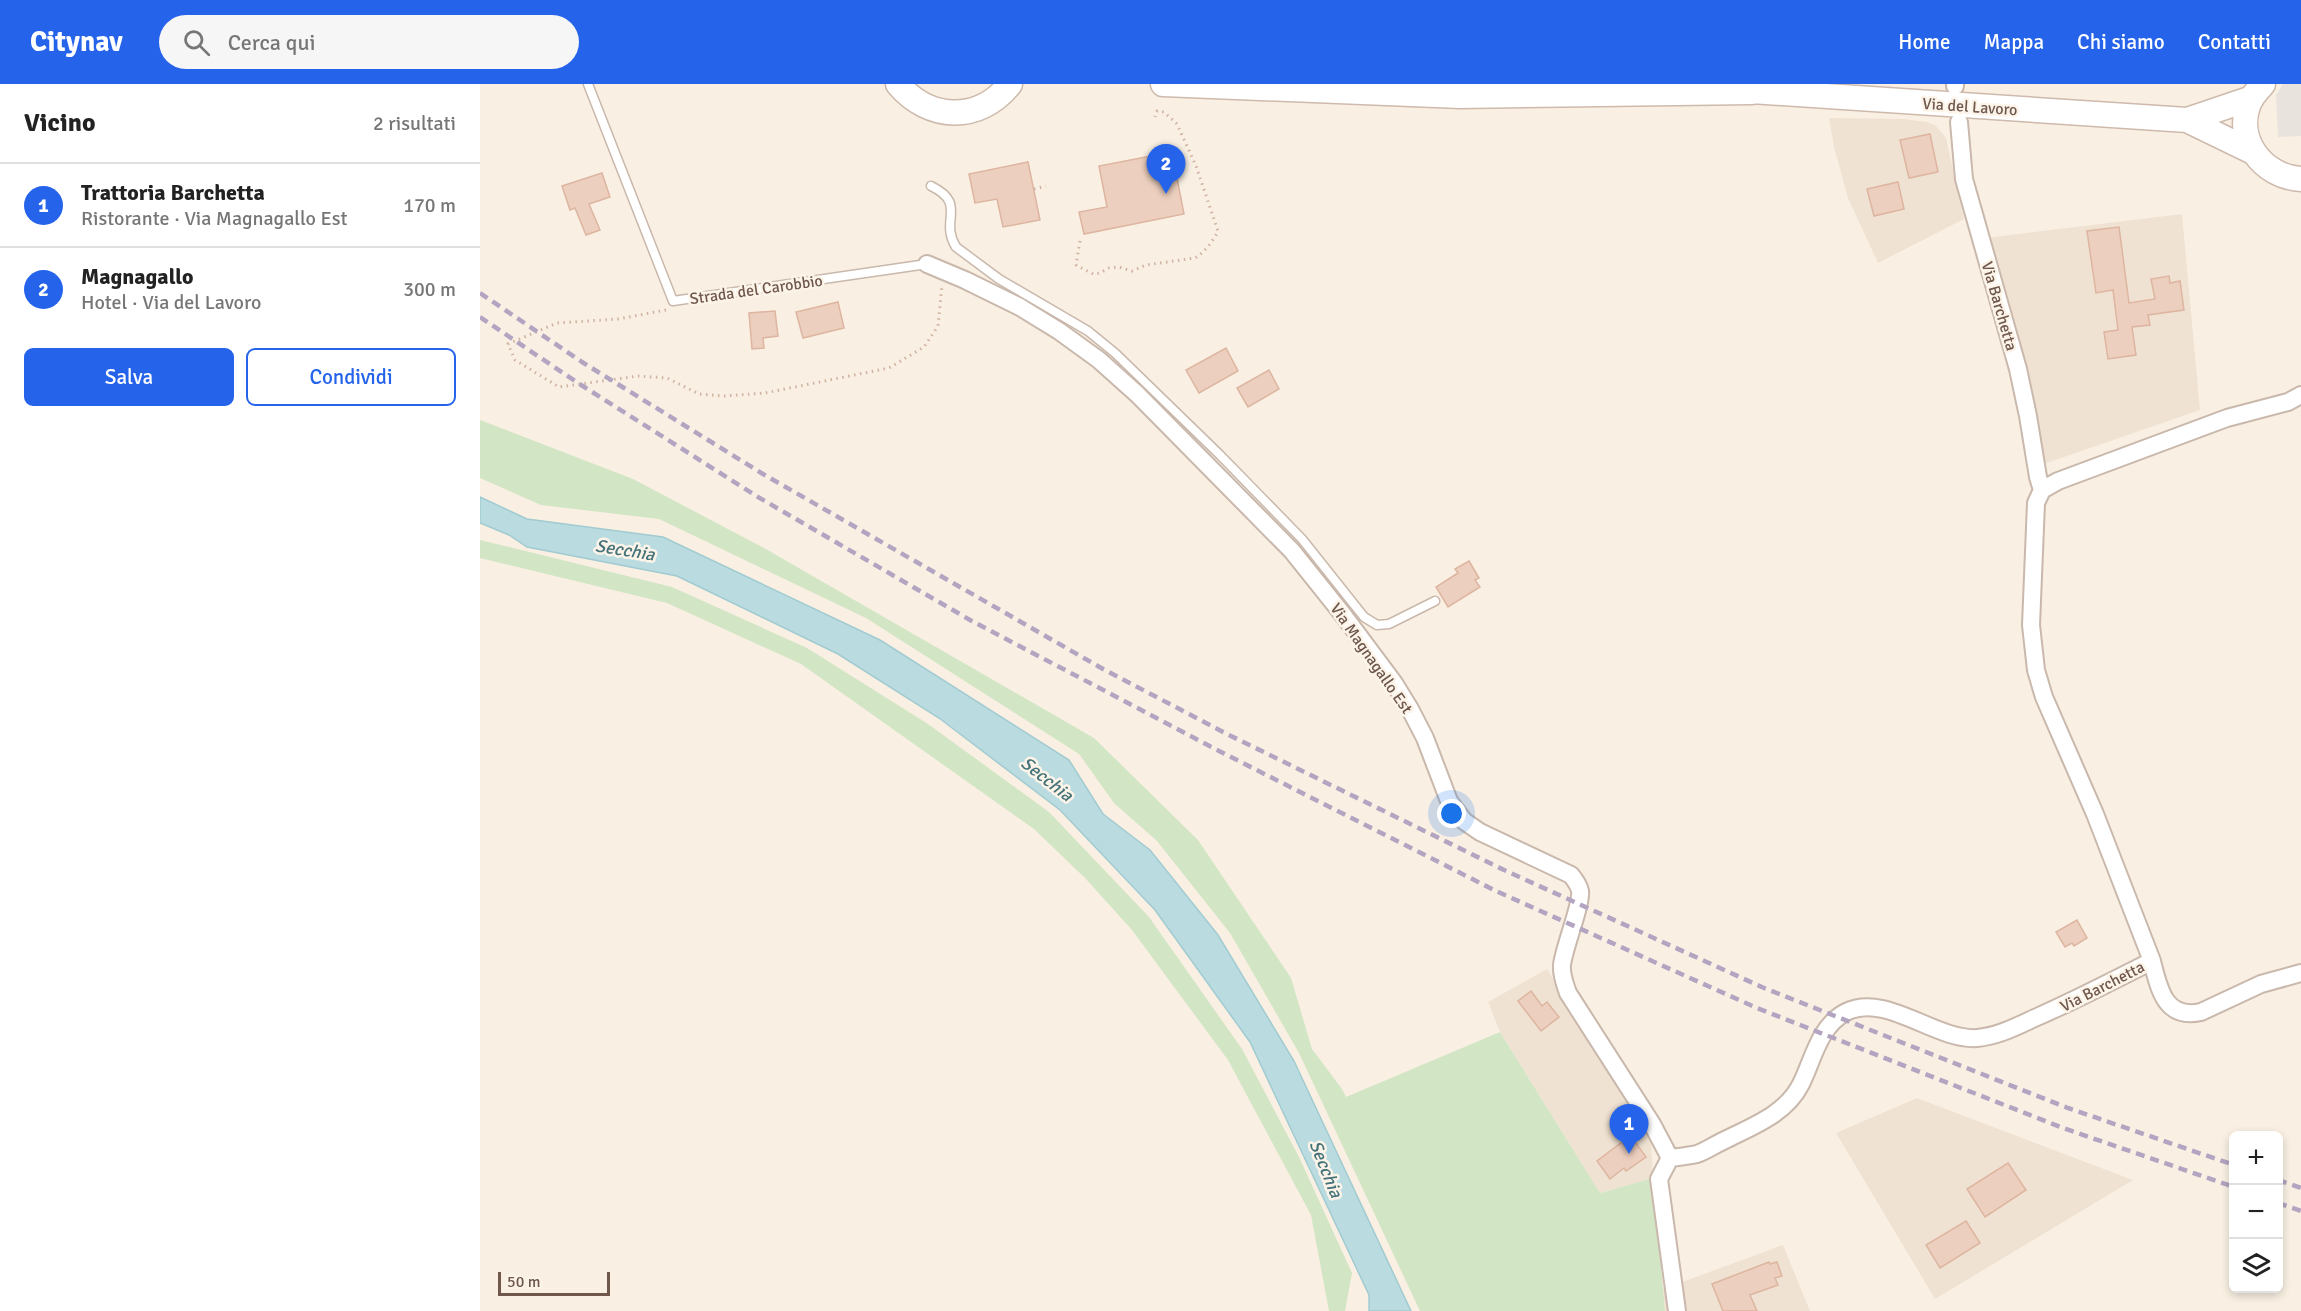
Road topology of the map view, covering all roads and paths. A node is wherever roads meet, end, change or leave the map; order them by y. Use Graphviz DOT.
graph roads {
  1 [pos="588,84"];
  2 [pos="898,84"];
  3 [pos="1163,84"];
  4 [pos="1695,84"];
  5 [pos="1014,85"];
  6 [pos="2257,91"];
  7 [pos="1752,92"];
  8 [pos="1155,117"];
  9 [pos="2187,120"];
  10 [pos="1959,122"];
  11 [pos="2253,152"];
  12 [pos="2301,179"];
  13 [pos="931,186"];
  14 [pos="1046,186"];
  15 [pos="1034,189"];
  16 [pos="1080,241"];
  17 [pos="927,264"];
  18 [pos="943,270"];
  19 [pos="673,301"];
  20 [pos="2301,395"];
  21 [pos="2042,490"];
  22 [pos="1435,601"];
  23 [pos="2152,961"];
  24 [pos="2301,973"];
  25 [pos="1670,1158"];
  26 [pos="1677,1311"];
  1 -- 19 [label="lane, Strada del Carobbio"];
  2 -- 5 [label="main road"];
  3 -- 7 [label="main road, Via del Lavoro"];
  4 -- 7 [label="main road, Via del Lavoro"];
  6 -- 9 [label="main road, Via del Lavoro"];
  6 -- 11 [label="main road, Via del Lavoro"];
  7 -- 9 [label="main road, Via del Lavoro"];
  8 -- 16 [label="path"];
  9 -- 11 [label="main road, Via del Lavoro"];
  10 -- 21 [label="street, Via Barchetta"];
  11 -- 12 [label="main road, Via del Lavoro"];
  13 -- 22 [label="lane"];
  14 -- 15 [label="path"];
  17 -- 18 [label="street, Via Magnagallo Est"];
  17 -- 19 [label="lane, Strada del Carobbio"];
  18 -- 19 [label="path"];
  18 -- 25 [label="street, Via Magnagallo Est"];
  20 -- 21 [label="street"];
  21 -- 23 [label="street, Via Barchetta"];
  23 -- 24 [label="street"];
  23 -- 25 [label="street, Via Barchetta"];
  25 -- 26 [label="street"];
}
